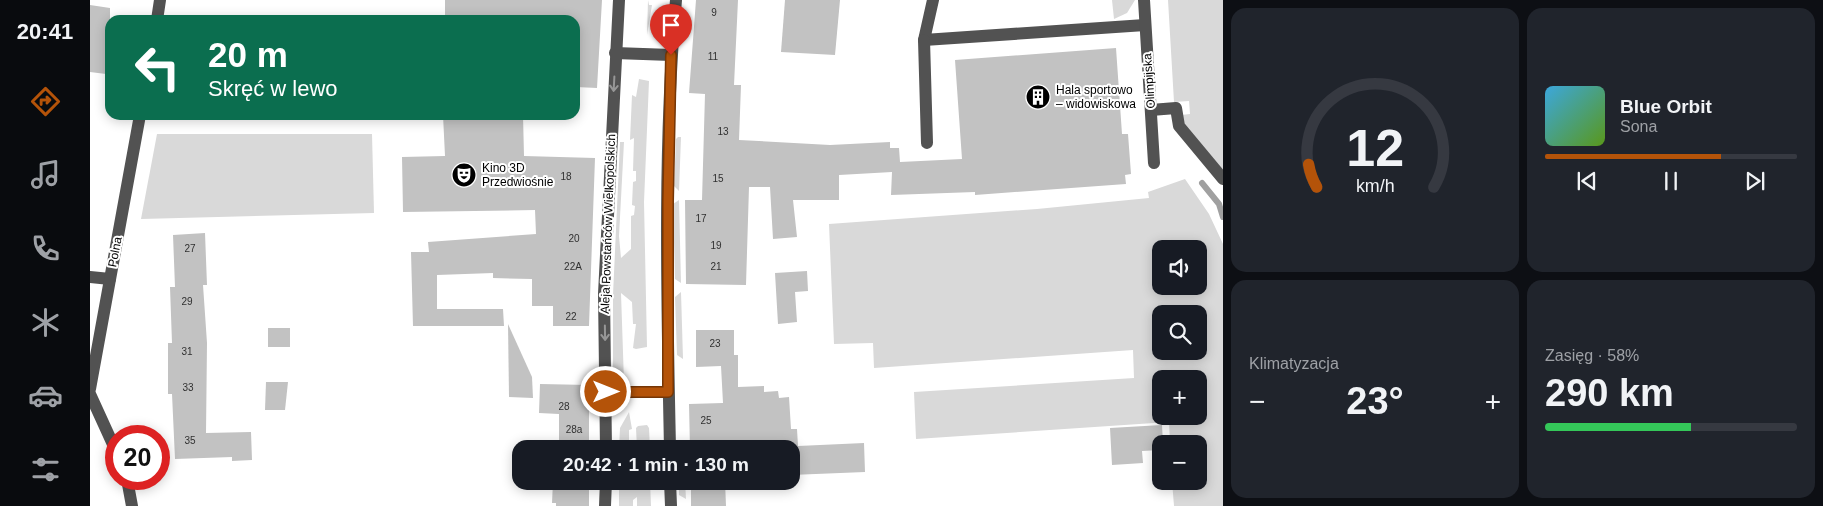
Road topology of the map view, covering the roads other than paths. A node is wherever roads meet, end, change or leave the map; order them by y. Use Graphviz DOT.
graph roads {
  1 [pos="160,0"];
  2 [pos="619,0"];
  3 [pos="676,0"];
  4 [pos="933,0"];
  5 [pos="1144,0"];
  6 [pos="158,15"];
  7 [pos="1145,25"];
  8 [pos="924,40"];
  9 [pos="615,53"];
  10 [pos="671,55"];
  11 [pos="1151,110"];
  12 [pos="139,120"];
  13 [pos="927,143"];
  14 [pos="1154,163"];
  15 [pos="1223,180"];
  16 [pos="90,277"];
  17 [pos="110,279"];
  18 [pos="90,389"];
  19 [pos="606,392"];
  20 [pos="668,392"];
  21 [pos="90,394"];
  22 [pos="105,427"];
  23 [pos="606,440"];
  24 [pos="670,440"];
  25 [pos="130,490"];
  26 [pos="606,490"];
  27 [pos="670,490"];
  28 [pos="132,506"];
  29 [pos="606,506"];
  30 [pos="671,506"];
  1 -- 6 [label="street"];
  2 -- 9 [label="street, Aleja Powstańców Wielkopolskich"];
  3 -- 10 [label="street"];
  4 -- 8 [label="street"];
  5 -- 7 [label="street, Olimpijska"];
  7 -- 8 [label="street"];
  7 -- 11 [label="street, Olimpijska"];
  8 -- 13 [label="street"];
  9 -- 10 [label="street"];
  9 -- 19 [label="street, Aleja Powstańców Wielkopolskich, one-way"];
  10 -- 20 [label="street"];
  11 -- 14 [label="street, Olimpijska"];
  11 -- 15 [label="street"];
  12 -- 17 [label="street, Polna"];
  16 -- 17 [label="street"];
  17 -- 18 [label="street, Polna"];
  19 -- 20 [label="street"];
  19 -- 23 [label="street, Aleja Powstańców Wielkopolskich"];
  20 -- 24 [label="street"];
  21 -- 22 [label="street"];
  25 -- 28 [label="street"];
  26 -- 29 [label="street"];
  27 -- 30 [label="street"];
}
